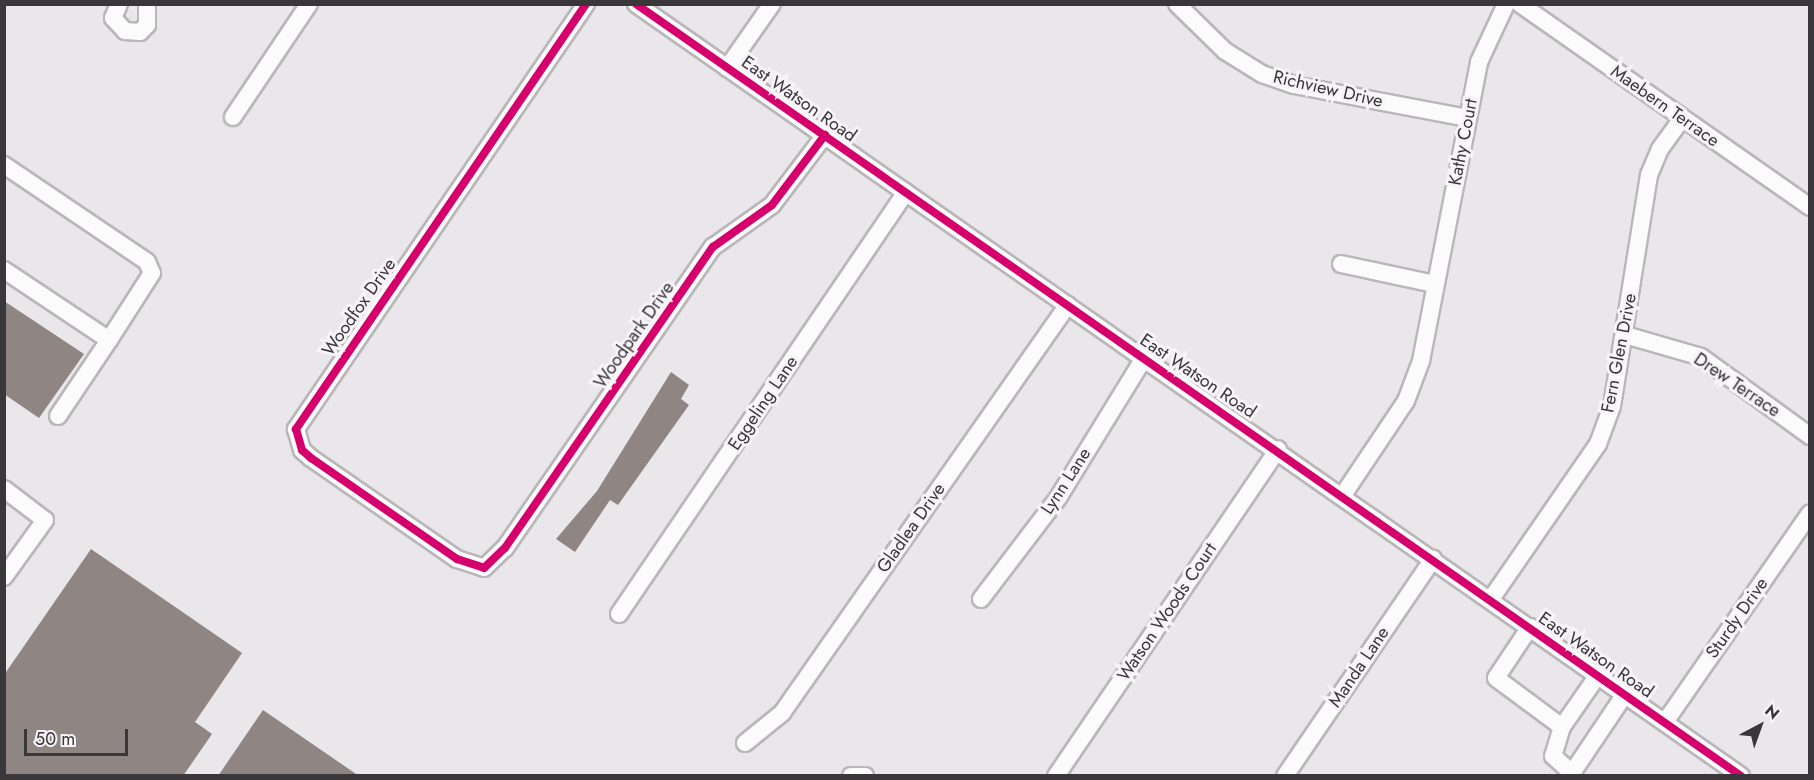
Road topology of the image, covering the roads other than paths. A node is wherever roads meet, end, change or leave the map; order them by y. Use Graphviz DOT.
graph roads {
  1 [pos="119,4"];
  2 [pos="147,4"];
  3 [pos="309,4"];
  4 [pos="586,4"];
  5 [pos="636,4"];
  6 [pos="772,4"];
  7 [pos="1178,4"];
  8 [pos="1506,4"];
  9 [pos="1520,4"];
  10 [pos="727,68"];
  11 [pos="233,117"];
  12 [pos="1467,118"];
  13 [pos="1682,119"];
  14 [pos="825,135"];
  15 [pos="4,165"];
  16 [pos="906,192"];
  17 [pos="1809,207"];
  18 [pos="1341,264"];
  19 [pos="4,270"];
  20 [pos="1434,284"];
  21 [pos="1068,305"];
  22 [pos="1625,335"];
  23 [pos="109,340"];
  24 [pos="1144,358"];
  25 [pos="58,416"];
  26 [pos="1809,436"];
  27 [pos="1278,449"];
  28 [pos="4,489"];
  29 [pos="1343,495"];
  30 [pos="1809,513"];
  31 [pos="1433,559"];
  32 [pos="484,568"];
  33 [pos="4,577"];
  34 [pos="981,599"];
  35 [pos="1491,599"];
  36 [pos="619,614"];
  37 [pos="1530,627"];
  38 [pos="1598,675"];
  39 [pos="1625,694"];
  40 [pos="1665,722"];
  41 [pos="1562,727"];
  42 [pos="745,743"];
  43 [pos="1571,774"];
  44 [pos="851,776"];
  45 [pos="865,776"];
  46 [pos="1056,776"];
  47 [pos="1285,776"];
  48 [pos="1741,776"];
  1 -- 2 [label="street"];
  3 -- 11 [label="street"];
  4 -- 32 [label="street, Woodfox Drive"];
  5 -- 10 [label="street, East Watson Road"];
  6 -- 10 [label="street"];
  7 -- 12 [label="street, Richview Drive"];
  8 -- 12 [label="street, Kathy Court"];
  9 -- 13 [label="street, Maebern Terrace"];
  10 -- 14 [label="street, East Watson Road"];
  12 -- 20 [label="street, Kathy Court"];
  13 -- 17 [label="street, Maebern Terrace"];
  13 -- 22 [label="street, Fern Glen Drive"];
  14 -- 16 [label="street, East Watson Road"];
  14 -- 32 [label="street, Woodpark Drive"];
  15 -- 23 [label="street"];
  16 -- 21 [label="street, East Watson Road"];
  16 -- 36 [label="street, Eggeling Lane"];
  18 -- 20 [label="street"];
  19 -- 23 [label="street"];
  20 -- 29 [label="street, Kathy Court"];
  21 -- 24 [label="street, East Watson Road"];
  21 -- 42 [label="street, Gladlea Drive"];
  22 -- 26 [label="street, Drew Terrace"];
  22 -- 35 [label="street, Fern Glen Drive"];
  23 -- 25 [label="street"];
  24 -- 27 [label="street, East Watson Road"];
  24 -- 34 [label="street, Lynn Lane"];
  27 -- 29 [label="street, East Watson Road"];
  27 -- 46 [label="street, Watson Woods Court"];
  28 -- 33 [label="street"];
  29 -- 31 [label="street, East Watson Road"];
  30 -- 40 [label="street, Sturdy Drive"];
  31 -- 35 [label="street, East Watson Road"];
  31 -- 47 [label="street, Manda Lane"];
  35 -- 37 [label="street, East Watson Road"];
  37 -- 38 [label="street, East Watson Road"];
  37 -- 41 [label="street"];
  38 -- 39 [label="street, East Watson Road"];
  38 -- 41 [label="street"];
  39 -- 40 [label="street, East Watson Road"];
  39 -- 43 [label="street"];
  40 -- 48 [label="street, East Watson Road"];
  41 -- 43 [label="street"];
  44 -- 45 [label="street"];
}
